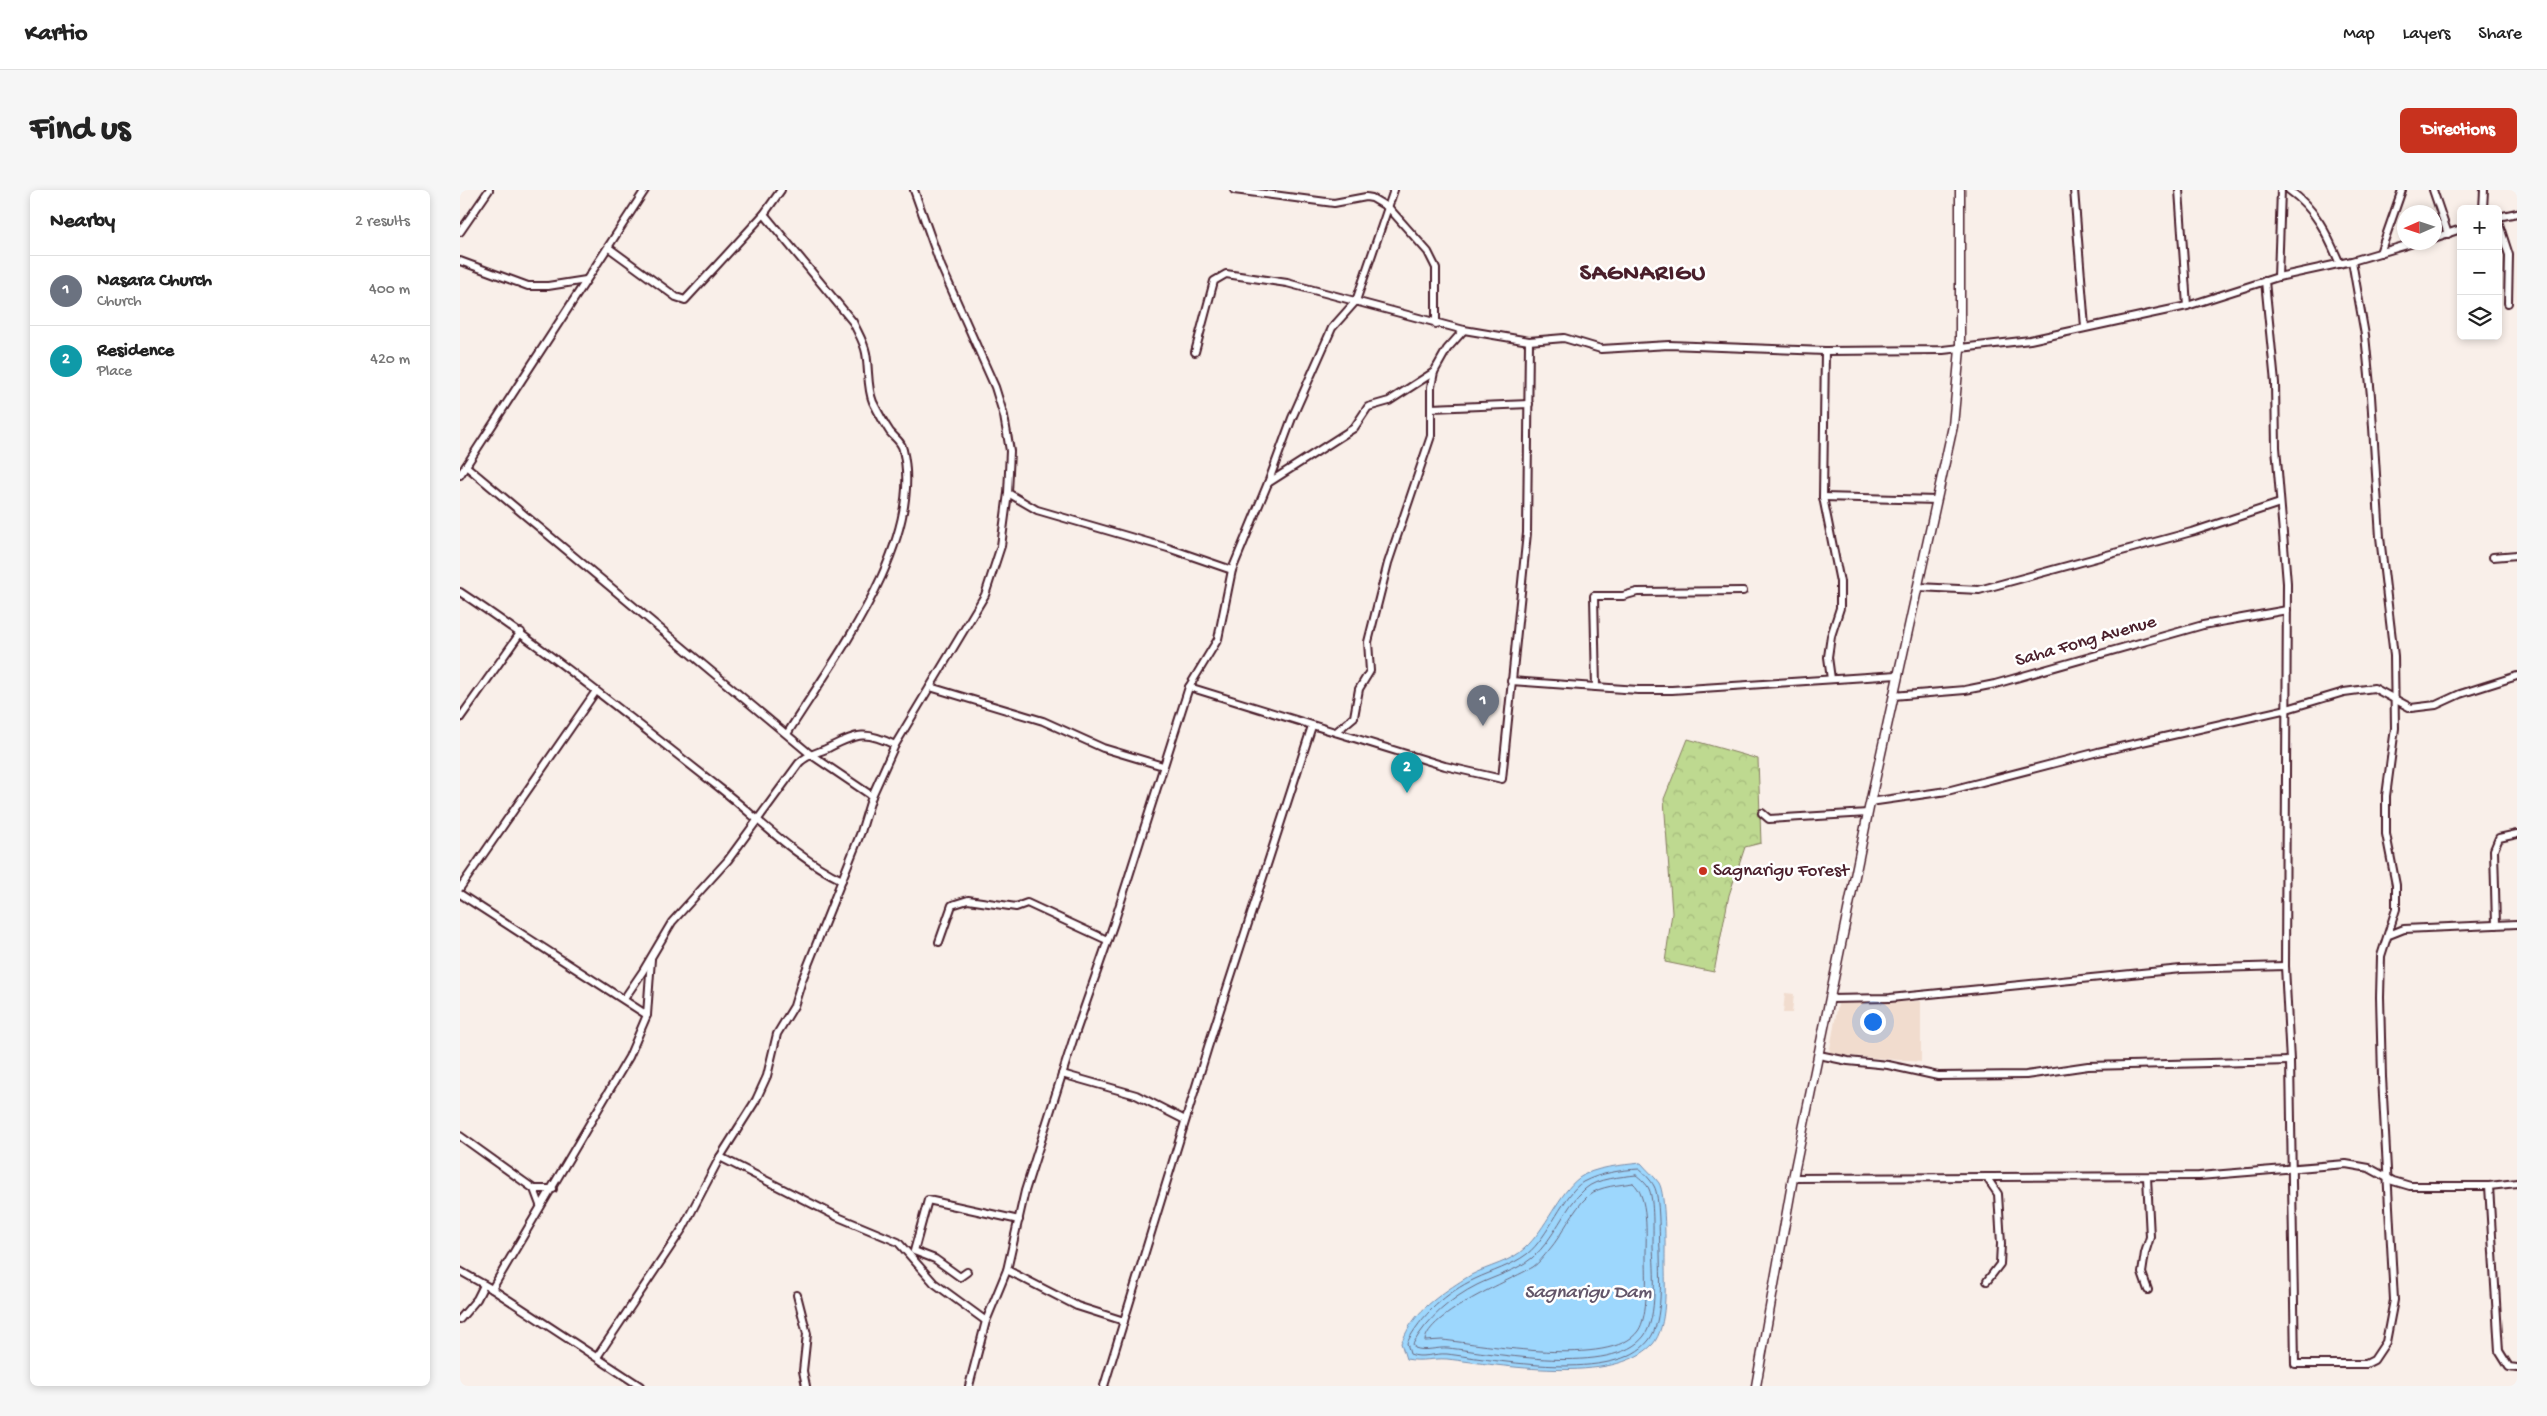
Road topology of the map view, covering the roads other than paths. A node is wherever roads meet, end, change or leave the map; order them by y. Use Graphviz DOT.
graph roads {
  1 [pos="489,190"];
  2 [pos="645,190"];
  3 [pos="780,190"];
  4 [pos="914,190"];
  5 [pos="1234,190"];
  6 [pos="1394,190"];
  7 [pos="1960,190"];
  8 [pos="2074,190"];
  9 [pos="2179,190"];
  10 [pos="2281,190"];
  11 [pos="2289,190"];
  12 [pos="2402,190"];
  13 [pos="2433,190"];
  14 [pos="2484,190"];
  15 [pos="2483,205"];
  16 [pos="1388,208"];
  17 [pos="2517,213"];
  18 [pos="764,214"];
  19 [pos="2502,218"];
  20 [pos="2457,231"];
  21 [pos="460,232"];
  22 [pos="2502,232"];
  23 [pos="2448,234"];
  24 [pos="2442,236"];
  25 [pos="609,248"];
  26 [pos="2397,248"];
  27 [pos="2380,253"];
  28 [pos="460,261"];
  29 [pos="2352,261"];
  30 [pos="2340,264"];
  31 [pos="2278,277"];
  32 [pos="586,280"];
  33 [pos="2265,281"];
  34 [pos="1356,301"];
  35 [pos="2508,303"];
  36 [pos="2187,306"];
  37 [pos="1436,324"];
  38 [pos="2085,327"];
  39 [pos="1464,330"];
  40 [pos="1529,341"];
  41 [pos="1960,349"];
  42 [pos="1825,351"];
  43 [pos="1195,352"];
  44 [pos="1434,372"];
  45 [pos="1528,404"];
  46 [pos="1432,408"];
  47 [pos="466,466"];
  48 [pos="460,475"];
  49 [pos="1268,483"];
  50 [pos="1008,493"];
  51 [pos="1823,497"];
  52 [pos="1937,500"];
  53 [pos="2280,503"];
  54 [pos="2517,555"];
  55 [pos="2493,557"];
  56 [pos="1232,570"];
  57 [pos="1918,587"];
  58 [pos="1743,591"];
  59 [pos="460,592"];
  60 [pos="2287,610"];
  61 [pos="521,632"];
  62 [pos="1897,675"];
  63 [pos="2517,676"];
  64 [pos="1831,679"];
  65 [pos="1511,681"];
  66 [pos="930,687"];
  67 [pos="1190,687"];
  68 [pos="1596,687"];
  69 [pos="596,691"];
  70 [pos="1893,696"];
  71 [pos="2394,698"];
  72 [pos="2287,709"];
  73 [pos="460,718"];
  74 [pos="1312,726"];
  75 [pos="1336,732"];
  76 [pos="787,734"];
  77 [pos="895,744"];
  78 [pos="810,754"];
  79 [pos="1163,766"];
  80 [pos="872,796"];
  81 [pos="1870,802"];
  82 [pos="1762,813"];
  83 [pos="1868,813"];
  84 [pos="756,819"];
  85 [pos="2517,834"];
  86 [pos="842,880"];
  87 [pos="460,888"];
  88 [pos="460,894"];
  89 [pos="2517,924"];
  90 [pos="2496,925"];
  91 [pos="2388,935"];
  92 [pos="1107,940"];
  93 [pos="939,942"];
  94 [pos="651,958"];
  95 [pos="2285,966"];
  96 [pos="624,999"];
  97 [pos="1830,999"];
  98 [pos="647,1016"];
  99 [pos="1819,1055"];
  100 [pos="2290,1061"];
  101 [pos="1062,1074"];
  102 [pos="1185,1120"];
  103 [pos="460,1136"];
  104 [pos="720,1158"];
  105 [pos="2290,1169"];
  106 [pos="2146,1177"];
  107 [pos="1793,1178"];
  108 [pos="1987,1178"];
  109 [pos="2388,1178"];
  110 [pos="2517,1183"];
  111 [pos="2489,1186"];
  112 [pos="553,1188"];
  113 [pos="534,1189"];
  114 [pos="540,1205"];
  115 [pos="1019,1220"];
  116 [pos="1007,1270"];
  117 [pos="460,1271"];
  118 [pos="967,1272"];
  119 [pos="1987,1281"];
  120 [pos="484,1284"];
  121 [pos="492,1289"];
  122 [pos="2148,1290"];
  123 [pos="797,1295"];
  124 [pos="460,1319"];
  125 [pos="986,1321"];
  126 [pos="1124,1322"];
  127 [pos="597,1357"];
  128 [pos="2517,1368"];
  129 [pos="640,1386"];
  130 [pos="806,1386"];
  131 [pos="969,1386"];
  132 [pos="1105,1386"];
  133 [pos="1756,1386"];
  1 -- 21 [label="street"];
  2 -- 25 [label="street"];
  3 -- 18 [label="street"];
  4 -- 50 [label="street"];
  5 -- 16 [label="street"];
  6 -- 16 [label="street"];
  7 -- 41 [label="street"];
  8 -- 38 [label="street"];
  9 -- 36 [label="street"];
  10 -- 31 [label="street"];
  11 -- 30 [label="street"];
  12 -- 27 [label="street"];
  13 -- 23 [label="street"];
  14 -- 15 [label="street"];
  16 -- 34 [label="street"];
  16 -- 37 [label="street"];
  17 -- 19 [label="street"];
  18 -- 25 [label="street"];
  18 -- 76 [label="street"];
  20 -- 23 [label="street"];
  22 -- 35 [label="street"];
  23 -- 24 [label="street"];
  25 -- 32 [label="street"];
  26 -- 27 [label="street"];
  27 -- 29 [label="street"];
  28 -- 32 [label="street"];
  29 -- 30 [label="street"];
  29 -- 71 [label="street"];
  30 -- 31 [label="street"];
  31 -- 33 [label="street"];
  32 -- 47 [label="street"];
  33 -- 36 [label="street"];
  33 -- 53 [label="street"];
  34 -- 37 [label="street"];
  34 -- 43 [label="street"];
  34 -- 49 [label="street"];
  36 -- 38 [label="street"];
  37 -- 39 [label="street"];
  38 -- 41 [label="street"];
  39 -- 40 [label="street"];
  39 -- 44 [label="street"];
  40 -- 42 [label="street"];
  40 -- 45 [label="street"];
  41 -- 42 [label="street"];
  41 -- 52 [label="street"];
  42 -- 51 [label="street"];
  44 -- 46 [label="street"];
  44 -- 49 [label="street"];
  45 -- 46 [label="street"];
  45 -- 65 [label="street"];
  46 -- 75 [label="street"];
  47 -- 48 [label="street"];
  47 -- 76 [label="street"];
  49 -- 56 [label="street"];
  50 -- 56 [label="street"];
  50 -- 66 [label="street"];
  51 -- 52 [label="street"];
  51 -- 64 [label="street"];
  52 -- 57 [label="street"];
  53 -- 57 [label="street"];
  53 -- 60 [label="street"];
  54 -- 55 [label="street"];
  56 -- 67 [label="street"];
  57 -- 62 [label="street"];
  58 -- 68 [label="street"];
  59 -- 61 [label="street"];
  60 -- 70 [label="street, Saha Fong Avenue"];
  60 -- 72 [label="street"];
  61 -- 69 [label="street"];
  61 -- 73 [label="street"];
  62 -- 64 [label="street"];
  62 -- 70 [label="street"];
  63 -- 71 [label="street"];
  64 -- 68 [label="street"];
  65 -- 68 [label="street"];
  65 -- 75 [label="street"];
  66 -- 77 [label="street"];
  66 -- 79 [label="street"];
  67 -- 74 [label="street"];
  67 -- 79 [label="street"];
  69 -- 84 [label="street"];
  69 -- 87 [label="street"];
  70 -- 81 [label="street"];
  71 -- 72 [label="street"];
  71 -- 91 [label="street"];
  72 -- 81 [label="street"];
  72 -- 95 [label="street"];
  74 -- 75 [label="street"];
  74 -- 102 [label="street"];
  76 -- 78 [label="street"];
  77 -- 78 [label="street"];
  77 -- 80 [label="street"];
  78 -- 80 [label="street"];
  78 -- 84 [label="street"];
  79 -- 92 [label="street"];
  80 -- 86 [label="street"];
  81 -- 83 [label="street"];
  82 -- 83 [label="street"];
  83 -- 97 [label="street"];
  84 -- 86 [label="street"];
  84 -- 94 [label="street"];
  85 -- 90 [label="street"];
  86 -- 104 [label="street"];
  88 -- 96 [label="street"];
  89 -- 90 [label="street"];
  90 -- 91 [label="street"];
  91 -- 109 [label="street"];
  92 -- 93 [label="street"];
  92 -- 101 [label="street"];
  94 -- 96 [label="street"];
  94 -- 98 [label="street"];
  95 -- 97 [label="street"];
  95 -- 100 [label="street"];
  96 -- 98 [label="street"];
  97 -- 99 [label="street"];
  98 -- 112 [label="street"];
  99 -- 100 [label="street"];
  99 -- 107 [label="street"];
  100 -- 105 [label="street"];
  101 -- 102 [label="street"];
  101 -- 115 [label="street"];
  102 -- 126 [label="street"];
  103 -- 113 [label="street"];
  104 -- 125 [label="street"];
  104 -- 127 [label="street"];
  105 -- 106 [label="street"];
  105 -- 109 [label="street"];
  105 -- 109 [label="street"];
  106 -- 108 [label="street"];
  106 -- 122 [label="street"];
  107 -- 108 [label="street"];
  107 -- 133 [label="street"];
  108 -- 119 [label="street"];
  109 -- 111 [label="street"];
  110 -- 111 [label="street"];
  111 -- 128 [label="street"];
  112 -- 113 [label="street"];
  112 -- 114 [label="street"];
  113 -- 114 [label="street"];
  114 -- 121 [label="street"];
  115 -- 116 [label="street"];
  115 -- 118 [label="street"];
  116 -- 125 [label="street"];
  116 -- 126 [label="street"];
  117 -- 120 [label="street"];
  120 -- 121 [label="street"];
  120 -- 124 [label="street"];
  121 -- 127 [label="street"];
  123 -- 130 [label="street"];
  125 -- 131 [label="street"];
  126 -- 132 [label="street"];
  127 -- 129 [label="street"];
}
